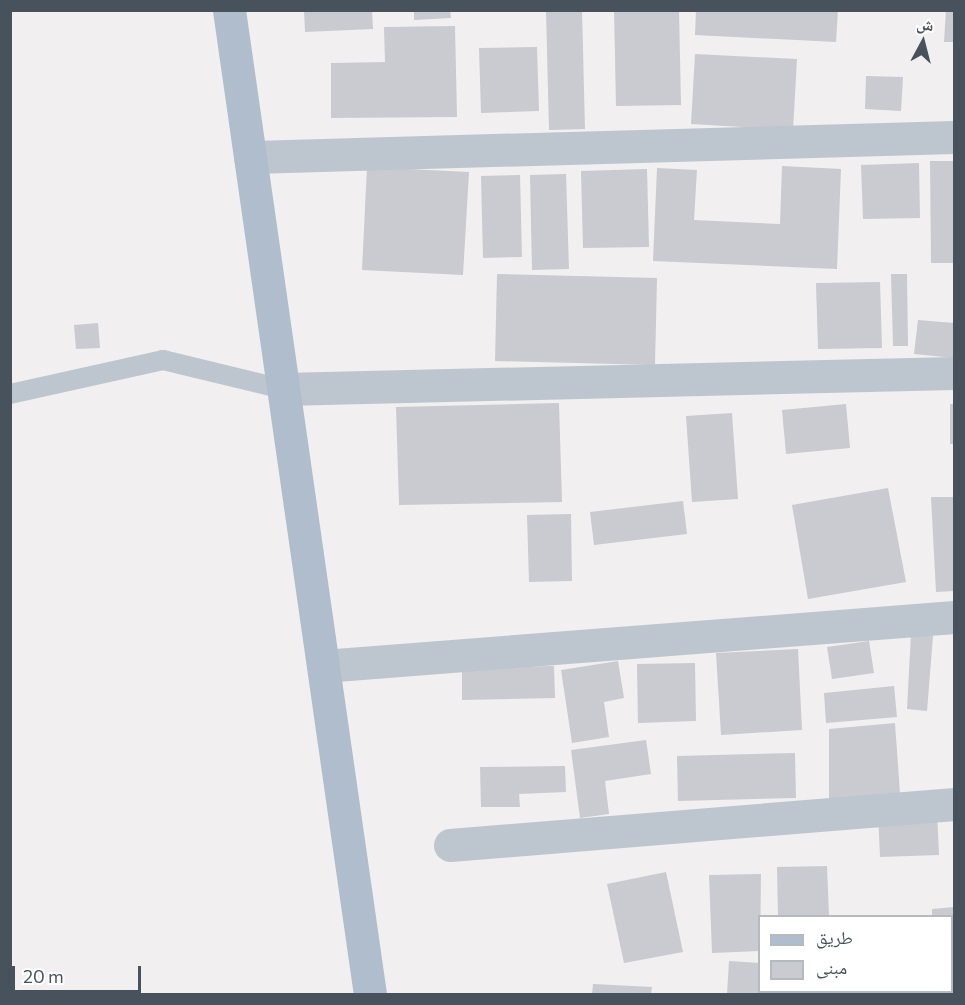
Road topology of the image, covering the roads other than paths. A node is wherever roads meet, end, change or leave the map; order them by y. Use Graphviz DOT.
graph roads {
  1 [pos="229,10"];
  2 [pos="954,137"];
  3 [pos="250,157"];
  4 [pos="954,373"];
  5 [pos="283,389"];
  6 [pos="10,394"];
  7 [pos="954,617"];
  8 [pos="323,666"];
  9 [pos="954,804"];
  10 [pos="450,845"];
  11 [pos="370,994"];
  1 -- 3 [label="main road"];
  2 -- 3 [label="street"];
  3 -- 5 [label="main road"];
  4 -- 5 [label="street"];
  5 -- 6 [label="lane"];
  5 -- 8 [label="main road"];
  7 -- 8 [label="street"];
  8 -- 11 [label="main road"];
  9 -- 10 [label="street"];
}
